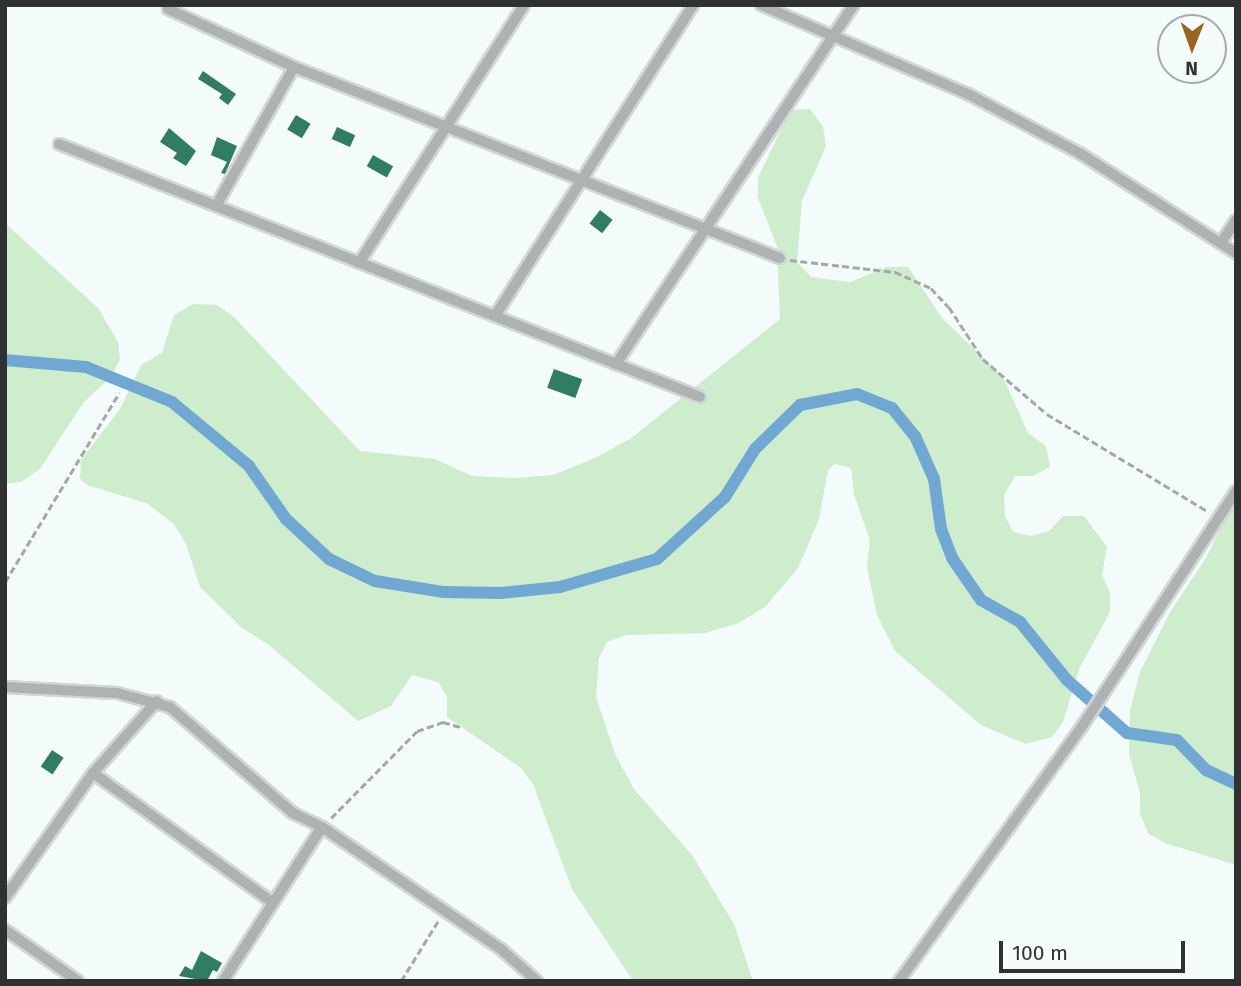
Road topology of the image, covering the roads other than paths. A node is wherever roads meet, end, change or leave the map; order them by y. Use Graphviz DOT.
graph roads {
  1 [pos="524,5"];
  2 [pos="693,5"];
  3 [pos="761,5"];
  4 [pos="854,5"];
  5 [pos="169,7"];
  6 [pos="835,34"];
  7 [pos="294,67"];
  8 [pos="447,125"];
  9 [pos="59,144"];
  10 [pos="584,180"];
  11 [pos="216,206"];
  12 [pos="1236,220"];
  13 [pos="705,230"];
  14 [pos="1221,243"];
  15 [pos="1236,253"];
  16 [pos="780,258"];
  17 [pos="359,263"];
  18 [pos="495,316"];
  19 [pos="617,364"];
  20 [pos="700,397"];
  21 [pos="1236,491"];
  22 [pos="5,687"];
  23 [pos="157,701"];
  24 [pos="93,773"];
  25 [pos="322,827"];
  26 [pos="5,898"];
  27 [pos="273,903"];
  28 [pos="5,930"];
  29 [pos="78,981"];
  30 [pos="223,981"];
  31 [pos="537,981"];
  32 [pos="899,981"];
  1 -- 8 [label="street"];
  2 -- 10 [label="street"];
  3 -- 6 [label="street"];
  4 -- 6 [label="street"];
  5 -- 7 [label="street"];
  6 -- 13 [label="street"];
  6 -- 14 [label="street"];
  7 -- 8 [label="street"];
  7 -- 11 [label="street"];
  8 -- 10 [label="street"];
  8 -- 17 [label="street"];
  9 -- 11 [label="street"];
  10 -- 13 [label="street"];
  10 -- 18 [label="street"];
  11 -- 17 [label="street"];
  12 -- 14 [label="street"];
  13 -- 16 [label="street"];
  13 -- 19 [label="street"];
  14 -- 15 [label="street"];
  17 -- 18 [label="street"];
  18 -- 19 [label="street"];
  19 -- 20 [label="street"];
  21 -- 32 [label="street"];
  22 -- 23 [label="street"];
  23 -- 24 [label="street"];
  23 -- 25 [label="street"];
  24 -- 26 [label="street"];
  24 -- 27 [label="street"];
  25 -- 27 [label="street"];
  25 -- 31 [label="street"];
  27 -- 30 [label="street"];
  28 -- 29 [label="street"];
}
